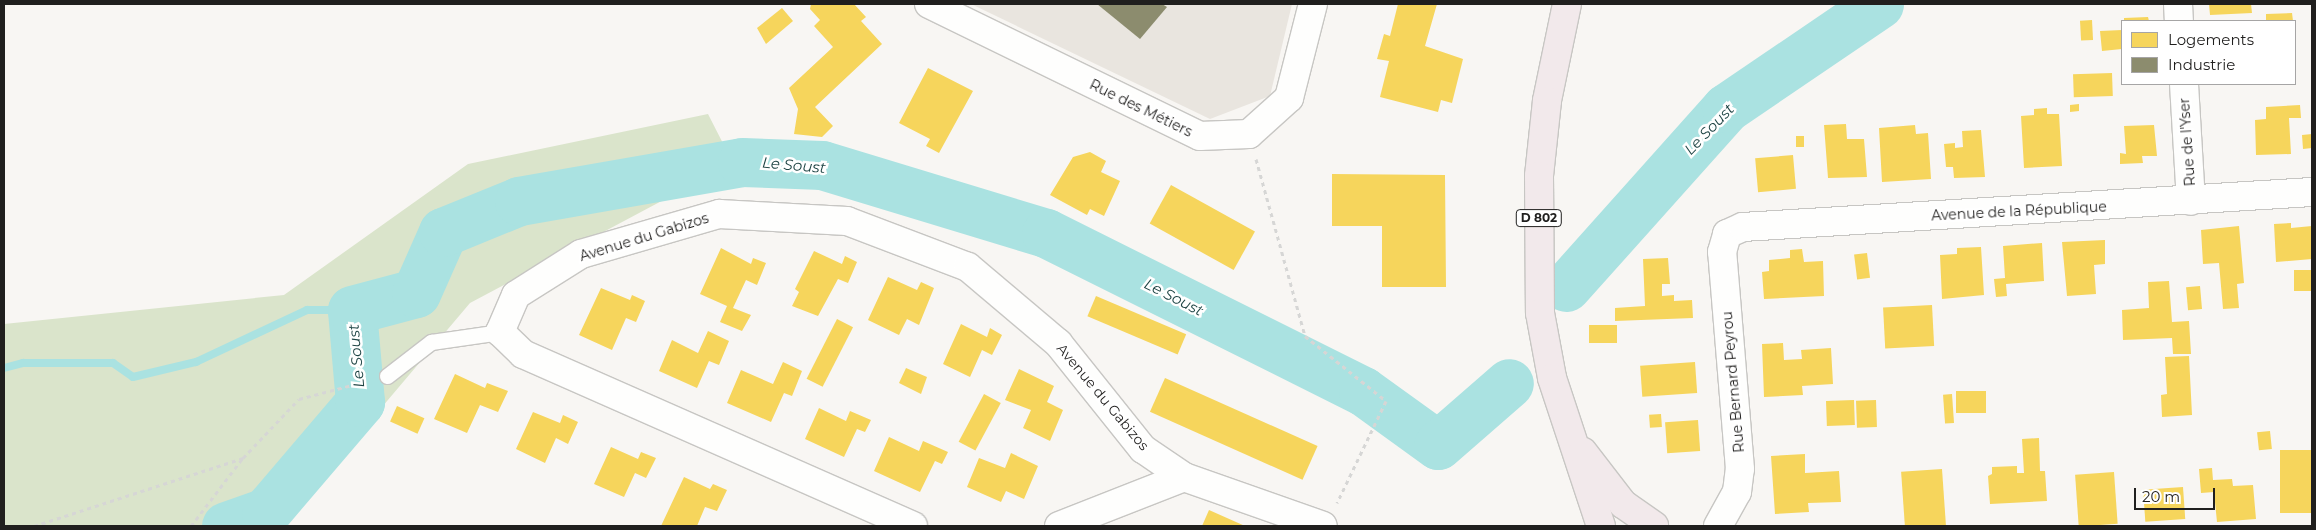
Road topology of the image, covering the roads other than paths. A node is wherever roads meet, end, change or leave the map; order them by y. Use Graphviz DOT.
graph roads {
  1 [pos="929,4"];
  2 [pos="1313,4"];
  3 [pos="1567,4"];
  4 [pos="2178,4"];
  5 [pos="2179,20"];
  6 [pos="2184,85"];
  7 [pos="2312,192"];
  8 [pos="2191,201"];
  9 [pos="1727,234"];
  10 [pos="500,332"];
  11 [pos="387,376"];
  12 [pos="1568,431"];
  13 [pos="1184,477"];
  14 [pos="1328,518"];
  15 [pos="914,526"];
  16 [pos="1059,526"];
  17 [pos="1601,526"];
  18 [pos="1654,526"];
  19 [pos="1718,526"];
  1 -- 2 [label="street, Rue des Métiers"];
  3 -- 12 [label="main road, D 802"];
  4 -- 5 [label="street"];
  6 -- 8 [label="street, Rue de l'Yser"];
  7 -- 8 [label="street, Avenue de la République"];
  8 -- 9 [label="street, Avenue de la République"];
  9 -- 19 [label="street, Rue Bernard Peyrou"];
  10 -- 11 [label="lane"];
  10 -- 13 [label="street, Avenue du Gabizos"];
  10 -- 15 [label="street"];
  12 -- 17 [label="main road, D 802"];
  12 -- 18 [label="main road, D 802"];
  13 -- 14 [label="street, Avenue du Gabizos"];
  13 -- 16 [label="street"];
}
